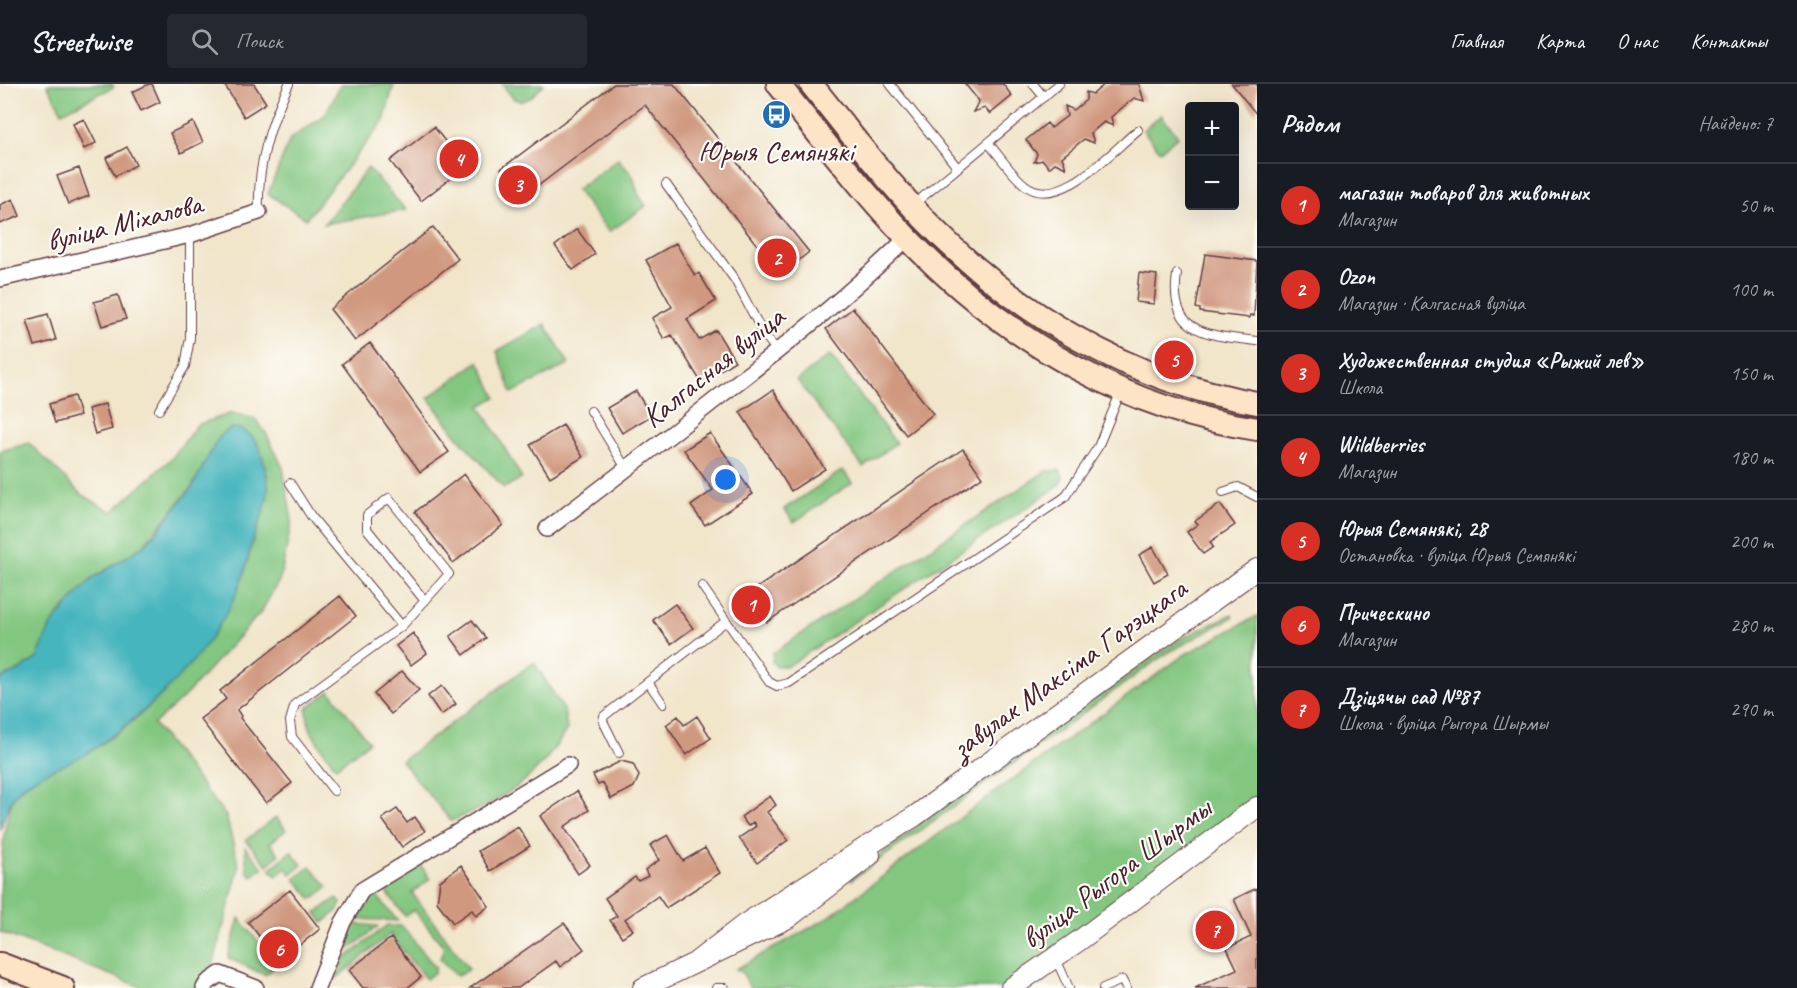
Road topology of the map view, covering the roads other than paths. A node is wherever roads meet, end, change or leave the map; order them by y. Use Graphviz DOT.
graph roads {
  1 [pos="289,84"];
  2 [pos="778,84"];
  3 [pos="811,84"];
  4 [pos="890,84"];
  5 [pos="1033,84"];
  6 [pos="1059,84"];
  7 [pos="1044,97"];
  8 [pos="1138,130"];
  9 [pos="988,143"];
  10 [pos="957,167"];
  11 [pos="666,184"];
  12 [pos="912,206"];
  13 [pos="259,212"];
  14 [pos="190,234"];
  15 [pos="907,238"];
  16 [pos="1177,274"];
  17 [pos="0,279"];
  18 [pos="1257,341"];
  19 [pos="777,351"];
  20 [pos="1122,390"];
  21 [pos="1257,404"];
  22 [pos="159,410"];
  23 [pos="591,411"];
  24 [pos="1257,429"];
  25 [pos="627,470"];
  26 [pos="290,483"];
  27 [pos="1223,492"];
  28 [pos="1257,497"];
  29 [pos="547,529"];
  30 [pos="1257,569"];
  31 [pos="702,586"];
  32 [pos="425,601"];
  33 [pos="726,621"];
  34 [pos="402,626"];
  35 [pos="648,682"];
  36 [pos="663,704"];
  37 [pos="619,753"];
  38 [pos="568,765"];
  39 [pos="334,791"];
  40 [pos="1257,807"];
  41 [pos="1055,957"];
  42 [pos="0,964"];
  43 [pos="63,988"];
  44 [pos="204,988"];
  45 [pos="256,988"];
  46 [pos="317,988"];
  47 [pos="643,988"];
  48 [pos="716,988"];
  49 [pos="725,988"];
  50 [pos="1011,988"];
  51 [pos="1069,988"];
  52 [pos="1103,988"];
  53 [pos="1126,988"];
  1 -- 13 [label="lane"];
  2 -- 15 [label="main road"];
  3 -- 12 [label="main road"];
  4 -- 10 [label="lane"];
  5 -- 7 [label="lane"];
  6 -- 7 [label="lane"];
  7 -- 9 [label="lane"];
  8 -- 9 [label="lane"];
  9 -- 10 [label="lane"];
  10 -- 12 [label="lane"];
  11 -- 19 [label="lane"];
  12 -- 21 [label="main road"];
  13 -- 14 [label="street, вуліца Міхалова"];
  14 -- 17 [label="street, вуліца Міхалова"];
  14 -- 22 [label="lane"];
  15 -- 19 [label="street, Калгасная вуліца"];
  15 -- 20 [label="main road"];
  16 -- 18 [label="lane"];
  19 -- 25 [label="street, Калгасная вуліца"];
  20 -- 24 [label="main road"];
  20 -- 33 [label="lane"];
  23 -- 25 [label="lane"];
  25 -- 29 [label="street, Калгасная вуліца"];
  26 -- 34 [label="lane"];
  27 -- 28 [label="lane"];
  30 -- 47 [label="street, завулак Максіма Гарэцкага"];
  31 -- 33 [label="lane"];
  32 -- 32 [label="lane"];
  32 -- 34 [label="lane"];
  33 -- 35 [label="lane"];
  34 -- 39 [label="lane"];
  35 -- 36 [label="lane"];
  35 -- 37 [label="lane"];
  38 -- 46 [label="street"];
  40 -- 41 [label="street, вуліца Рыгора Шырмы"];
  41 -- 50 [label="street, вуліца Рыгора Шырмы"];
  41 -- 51 [label="lane"];
  42 -- 43 [label="main road"];
  44 -- 45 [label="street"];
  48 -- 49 [label="lane"];
  52 -- 53 [label="lane"];
}
